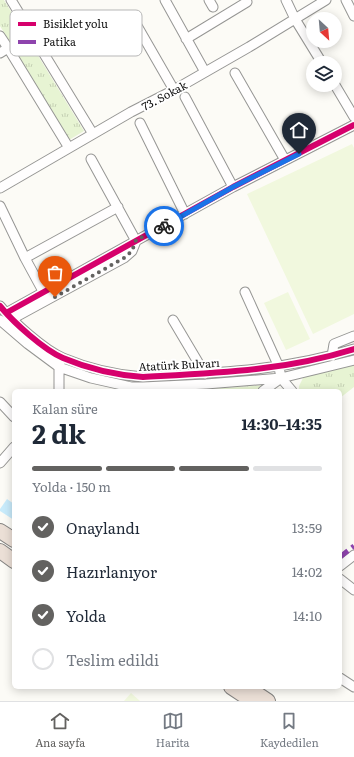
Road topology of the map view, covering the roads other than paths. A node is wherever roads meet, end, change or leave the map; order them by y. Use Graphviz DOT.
graph roads {
  1 [pos="11,0"];
  2 [pos="165,0"];
  3 [pos="286,0"];
  4 [pos="326,0"];
  5 [pos="346,0"];
  6 [pos="247,2"];
  7 [pos="17,10"];
  8 [pos="354,16"];
  9 [pos="297,21"];
  10 [pos="142,34"];
  11 [pos="0,36"];
  12 [pos="186,39"];
  13 [pos="4,51"];
  14 [pos="45,56"];
  15 [pos="318,56"];
  16 [pos="205,72"];
  17 [pos="235,73"];
  18 [pos="174,90"];
  19 [pos="339,92"];
  20 [pos="185,97"];
  21 [pos="354,117"];
  22 [pos="140,123"];
  23 [pos="354,125"];
  24 [pos="93,134"];
  25 [pos="69,148"];
  26 [pos="91,159"];
  27 [pos="285,160"];
  28 [pos="233,187"];
  29 [pos="0,188"];
  30 [pos="0,206"];
  31 [pos="118,207"];
  32 [pos="185,214"];
  33 [pos="136,240"];
  34 [pos="25,258"];
  35 [pos="245,292"];
  36 [pos="44,293"];
  37 [pos="4,314"];
  38 [pos="173,320"];
  39 [pos="354,336"];
  40 [pos="354,349"];
  41 [pos="332,356"];
  42 [pos="354,360"];
  43 [pos="61,362"];
  44 [pos="279,367"];
  45 [pos="205,374"];
  46 [pos="281,378"];
  47 [pos="59,389"];
  48 [pos="132,389"];
  49 [pos="266,389"];
  50 [pos="290,389"];
  51 [pos="0,402"];
  52 [pos="12,415"];
  53 [pos="12,452"];
  54 [pos="0,463"];
  55 [pos="0,531"];
  56 [pos="12,539"];
  57 [pos="0,551"];
  58 [pos="354,555"];
  59 [pos="12,560"];
  60 [pos="342,564"];
  61 [pos="342,581"];
  62 [pos="354,590"];
  63 [pos="342,679"];
  64 [pos="354,687"];
  65 [pos="233,689"];
  66 [pos="250,689"];
  67 [pos="252,701"];
  68 [pos="268,701"];
  1 -- 7 [label="street"];
  2 -- 12 [label="street"];
  3 -- 9 [label="street"];
  4 -- 9 [label="street, 73. Sokak"];
  5 -- 8 [label="street"];
  6 -- 12 [label="street"];
  9 -- 15 [label="street"];
  9 -- 16 [label="street, 73. Sokak"];
  10 -- 18 [label="street"];
  11 -- 13 [label="street"];
  12 -- 16 [label="street"];
  13 -- 25 [label="street"];
  14 -- 24 [label="street"];
  16 -- 18 [label="street, 73. Sokak"];
  17 -- 27 [label="street"];
  18 -- 24 [label="street, 73. Sokak"];
  19 -- 21 [label="street"];
  20 -- 28 [label="street"];
  22 -- 32 [label="street"];
  23 -- 27 [label="street"];
  24 -- 25 [label="street, 73. Sokak"];
  25 -- 29 [label="street, 73. Sokak"];
  26 -- 31 [label="street"];
  27 -- 28 [label="street"];
  28 -- 32 [label="street"];
  30 -- 34 [label="street"];
  31 -- 33 [label="street"];
  31 -- 34 [label="street"];
  32 -- 33 [label="street"];
  33 -- 36 [label="street"];
  33 -- 37 [label="street"];
  34 -- 36 [label="street"];
  35 -- 44 [label="street"];
  36 -- 37 [label="street"];
  37 -- 43 [label="street, Atatürk Bulvarı"];
  38 -- 45 [label="street"];
  39 -- 41 [label="street"];
  40 -- 41 [label="street, Atatürk Bulvarı"];
  41 -- 44 [label="street, Atatürk Bulvarı"];
  42 -- 46 [label="street, Atatürk Bulvarı"];
  43 -- 45 [label="street, Atatürk Bulvarı"];
  43 -- 47 [label="street"];
  43 -- 48 [label="street, Atatürk Bulvarı"];
  44 -- 45 [label="street, Atatürk Bulvarı"];
  44 -- 46 [label="street"];
  46 -- 48 [label="street, Atatürk Bulvarı"];
  46 -- 49 [label="street"];
  46 -- 50 [label="street"];
  51 -- 52 [label="street"];
  53 -- 54 [label="street"];
  55 -- 56 [label="highway"];
  57 -- 59 [label="highway"];
  58 -- 60 [label="street"];
  61 -- 62 [label="street"];
  63 -- 64 [label="street"];
  65 -- 67 [label="highway"];
  66 -- 68 [label="highway"];
}
